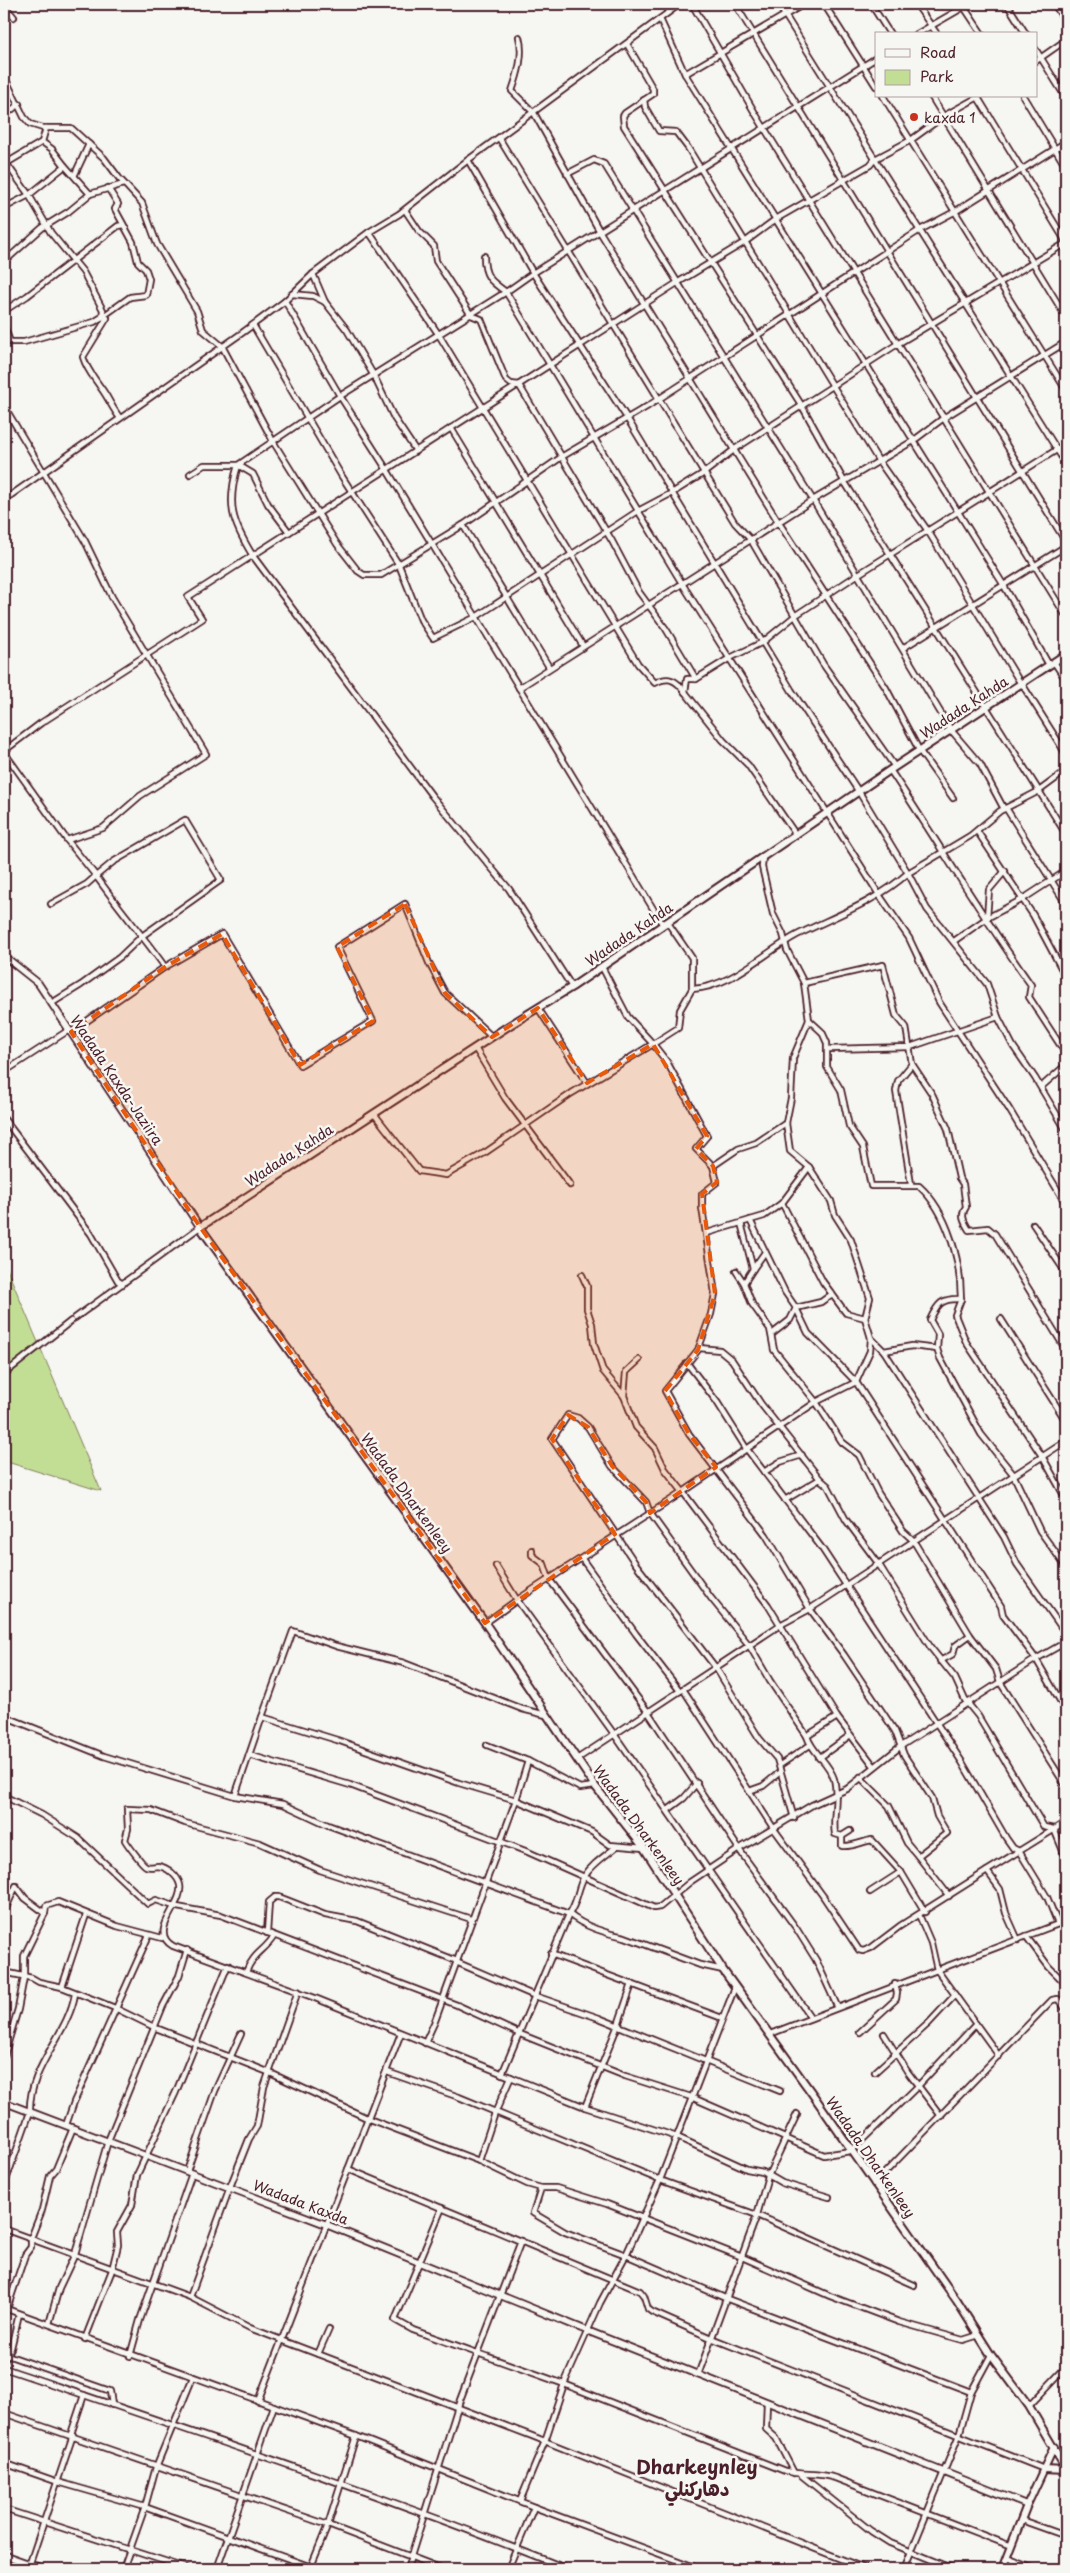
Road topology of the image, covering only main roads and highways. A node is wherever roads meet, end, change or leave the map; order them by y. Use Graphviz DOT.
graph roads {
  1 [pos="1066,654"];
  2 [pos="200,1227"];
  3 [pos="1054,2447"];
  4 [pos="1044,2469"];
  5 [pos="1066,2469"];
  6 [pos="1002,2569"];
  1 -- 2 [label="main road, Wadada Kahda"];
  2 -- 3 [label="main road, Wadada Dharkenleey"];
  3 -- 4 [label="main road"];
  3 -- 5 [label="main road, Wadada Dharkenleey"];
  4 -- 5 [label="main road"];
  4 -- 6 [label="main road"];
}
